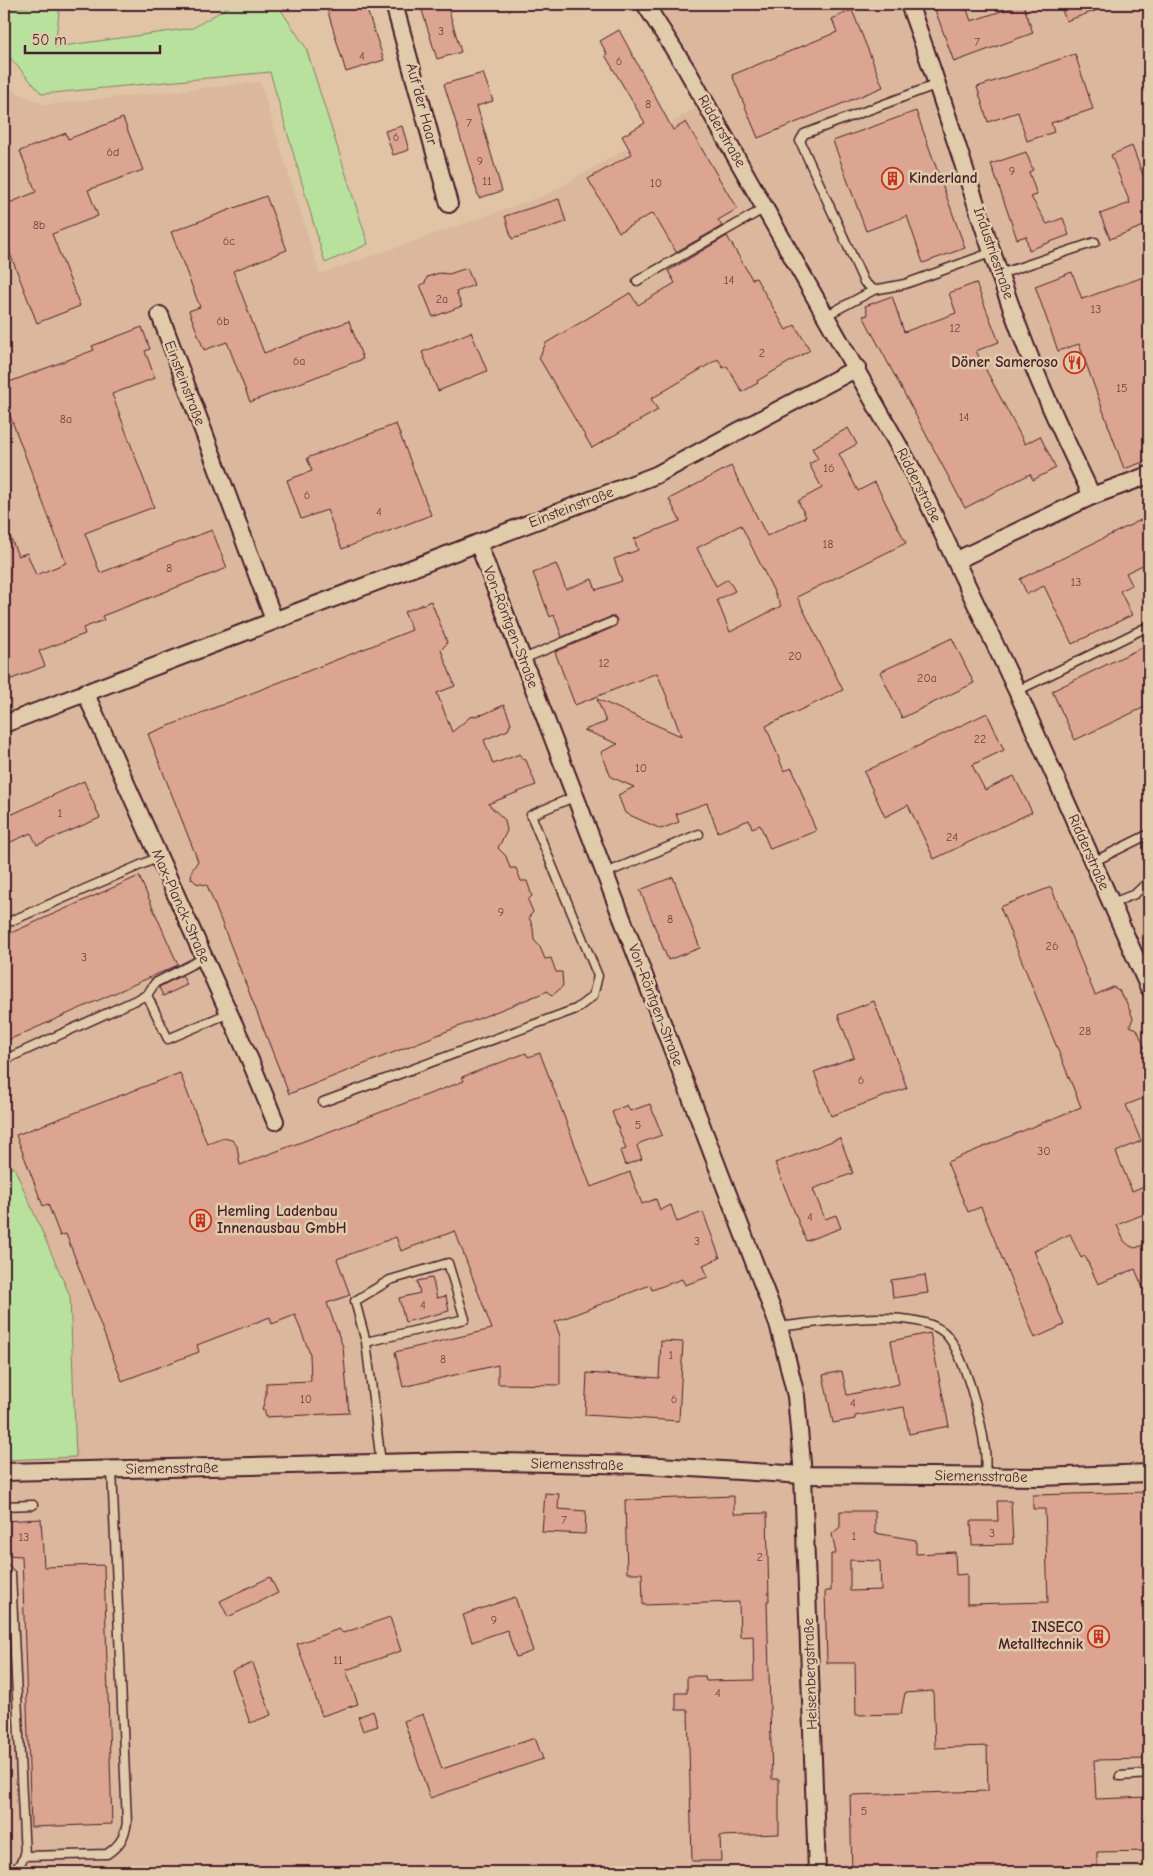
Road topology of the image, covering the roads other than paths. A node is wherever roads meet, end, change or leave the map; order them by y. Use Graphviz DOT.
graph roads {
  1 [pos="394,4"];
  2 [pos="645,4"];
  3 [pos="909,4"];
  4 [pos="938,84"];
  5 [pos="449,204"];
  6 [pos="765,208"];
  7 [pos="1095,242"];
  8 [pos="993,252"];
  9 [pos="1000,274"];
  10 [pos="637,281"];
  11 [pos="874,290"];
  12 [pos="160,315"];
  13 [pos="827,315"];
  14 [pos="857,368"];
  15 [pos="1149,475"];
  16 [pos="1092,496"];
  17 [pos="478,543"];
  18 [pos="957,560"];
  19 [pos="274,620"];
  20 [pos="612,622"];
  21 [pos="1149,626"];
  22 [pos="523,659"];
  23 [pos="1017,691"];
  24 [pos="84,692"];
  25 [pos="4,724"];
  26 [pos="576,796"];
  27 [pos="699,834"];
  28 [pos="1149,834"];
  29 [pos="159,857"];
  30 [pos="1093,862"];
  31 [pos="606,873"];
  32 [pos="1149,881"];
  33 [pos="1112,904"];
  34 [pos="4,924"];
  35 [pos="204,958"];
  36 [pos="1149,988"];
  37 [pos="147,996"];
  38 [pos="228,1013"];
  39 [pos="4,1060"];
  40 [pos="323,1102"];
  41 [pos="275,1121"];
  42 [pos="779,1327"];
  43 [pos="366,1342"];
  44 [pos="381,1463"];
  45 [pos="112,1469"];
  46 [pos="4,1472"];
  47 [pos="1149,1473"];
  48 [pos="803,1475"];
  49 [pos="986,1476"];
  50 [pos="33,1505"];
  51 [pos="4,1506"];
  52 [pos="4,1568"];
  53 [pos="1149,1774"];
  54 [pos="1120,1776"];
  55 [pos="25,1856"];
  56 [pos="14,1872"];
  57 [pos="817,1872"];
  1 -- 5 [label="street, Auf der Haar"];
  2 -- 6 [label="street, Ridderstraße"];
  3 -- 4 [label="street, Industriestraße"];
  4 -- 8 [label="street, Industriestraße"];
  4 -- 11 [label="lane"];
  6 -- 10 [label="lane"];
  6 -- 13 [label="street, Ridderstraße"];
  7 -- 9 [label="lane"];
  8 -- 9 [label="street, Industriestraße"];
  8 -- 11 [label="lane"];
  9 -- 16 [label="street, Industriestraße"];
  11 -- 13 [label="lane"];
  12 -- 19 [label="street, Einsteinstraße"];
  13 -- 14 [label="street, Ridderstraße"];
  14 -- 17 [label="street, Einsteinstraße"];
  14 -- 18 [label="street, Ridderstraße"];
  15 -- 16 [label="street"];
  16 -- 18 [label="street"];
  17 -- 19 [label="street, Einsteinstraße"];
  17 -- 22 [label="street, Von-Röntgen-Straße"];
  18 -- 23 [label="street, Ridderstraße"];
  19 -- 24 [label="street, Einsteinstraße"];
  20 -- 22 [label="lane"];
  21 -- 23 [label="lane"];
  22 -- 26 [label="street, Von-Röntgen-Straße"];
  23 -- 30 [label="street, Ridderstraße"];
  24 -- 25 [label="street, Einsteinstraße"];
  24 -- 29 [label="street, Max-Planck-Straße"];
  26 -- 31 [label="street, Von-Röntgen-Straße"];
  26 -- 40 [label="lane"];
  27 -- 31 [label="lane"];
  28 -- 30 [label="lane"];
  29 -- 34 [label="lane"];
  29 -- 35 [label="street, Max-Planck-Straße"];
  30 -- 33 [label="street, Ridderstraße"];
  31 -- 42 [label="street, Von-Röntgen-Straße"];
  32 -- 33 [label="lane"];
  33 -- 36 [label="street, Ridderstraße"];
  35 -- 37 [label="lane"];
  35 -- 38 [label="street, Max-Planck-Straße"];
  37 -- 38 [label="lane"];
  37 -- 39 [label="lane"];
  38 -- 41 [label="street, Max-Planck-Straße"];
  42 -- 48 [label="street, Von-Röntgen-Straße"];
  42 -- 49 [label="lane"];
  43 -- 43 [label="lane"];
  43 -- 44 [label="lane"];
  44 -- 45 [label="street, Siemensstraße"];
  44 -- 48 [label="street, Siemensstraße"];
  45 -- 46 [label="street, Siemensstraße"];
  45 -- 55 [label="lane"];
  47 -- 49 [label="street, Siemensstraße"];
  48 -- 49 [label="street, Siemensstraße"];
  48 -- 57 [label="street, Heisenbergstraße"];
  50 -- 51 [label="lane"];
  52 -- 55 [label="lane"];
  53 -- 54 [label="lane"];
  55 -- 56 [label="lane"];
}
